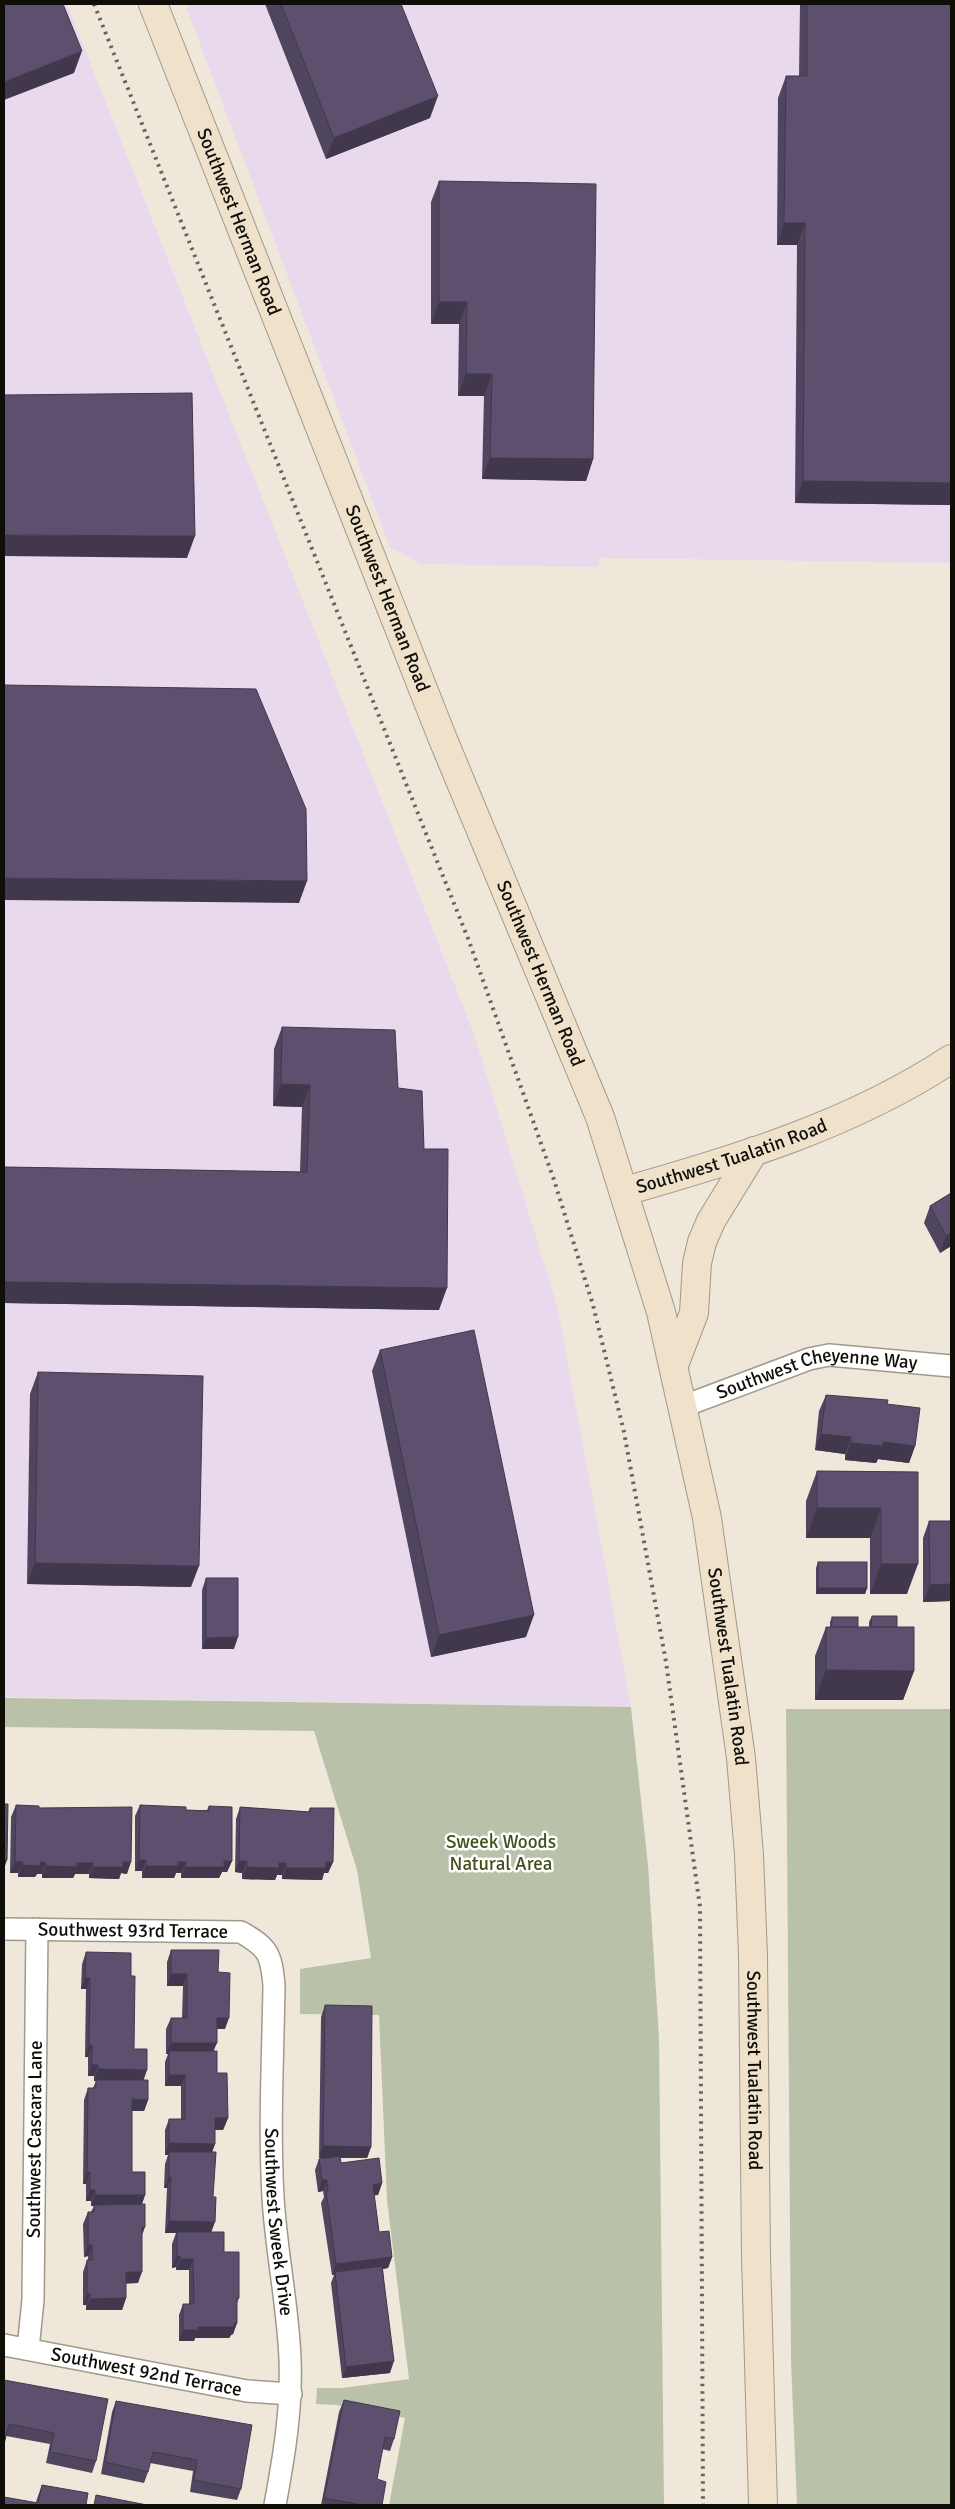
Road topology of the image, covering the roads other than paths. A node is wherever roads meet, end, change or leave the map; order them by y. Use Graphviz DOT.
graph roads {
  1 [pos="153,4"];
  2 [pos="951,1059"];
  3 [pos="754,1151"];
  4 [pos="625,1191"];
  5 [pos="674,1365"];
  6 [pos="951,1366"];
  7 [pos="684,1406"];
  8 [pos="4,1929"];
  9 [pos="38,1929"];
  10 [pos="259,1943"];
  11 [pos="4,2345"];
  12 [pos="28,2350"];
  13 [pos="291,2394"];
  14 [pos="275,2505"];
  15 [pos="762,2505"];
  1 -- 4 [label="main road, Southwest Herman Road"];
  2 -- 3 [label="main road, Southwest Tualatin Road"];
  3 -- 4 [label="main road, Southwest Tualatin Road"];
  3 -- 5 [label="main road"];
  4 -- 5 [label="main road, Southwest Tualatin Road"];
  5 -- 7 [label="main road, Southwest Tualatin Road"];
  6 -- 7 [label="street, Southwest Cheyenne Way"];
  7 -- 15 [label="main road, Southwest Tualatin Road"];
  8 -- 9 [label="street, Southwest 93rd Terrace"];
  9 -- 10 [label="street, Southwest 93rd Terrace"];
  9 -- 12 [label="street, Southwest Cascara Lane"];
  10 -- 13 [label="street, Southwest Sweek Drive"];
  11 -- 12 [label="street, Southwest 92nd Terrace"];
  12 -- 13 [label="street, Southwest 92nd Terrace"];
  13 -- 14 [label="street, Southwest Sweek Drive"];
}
